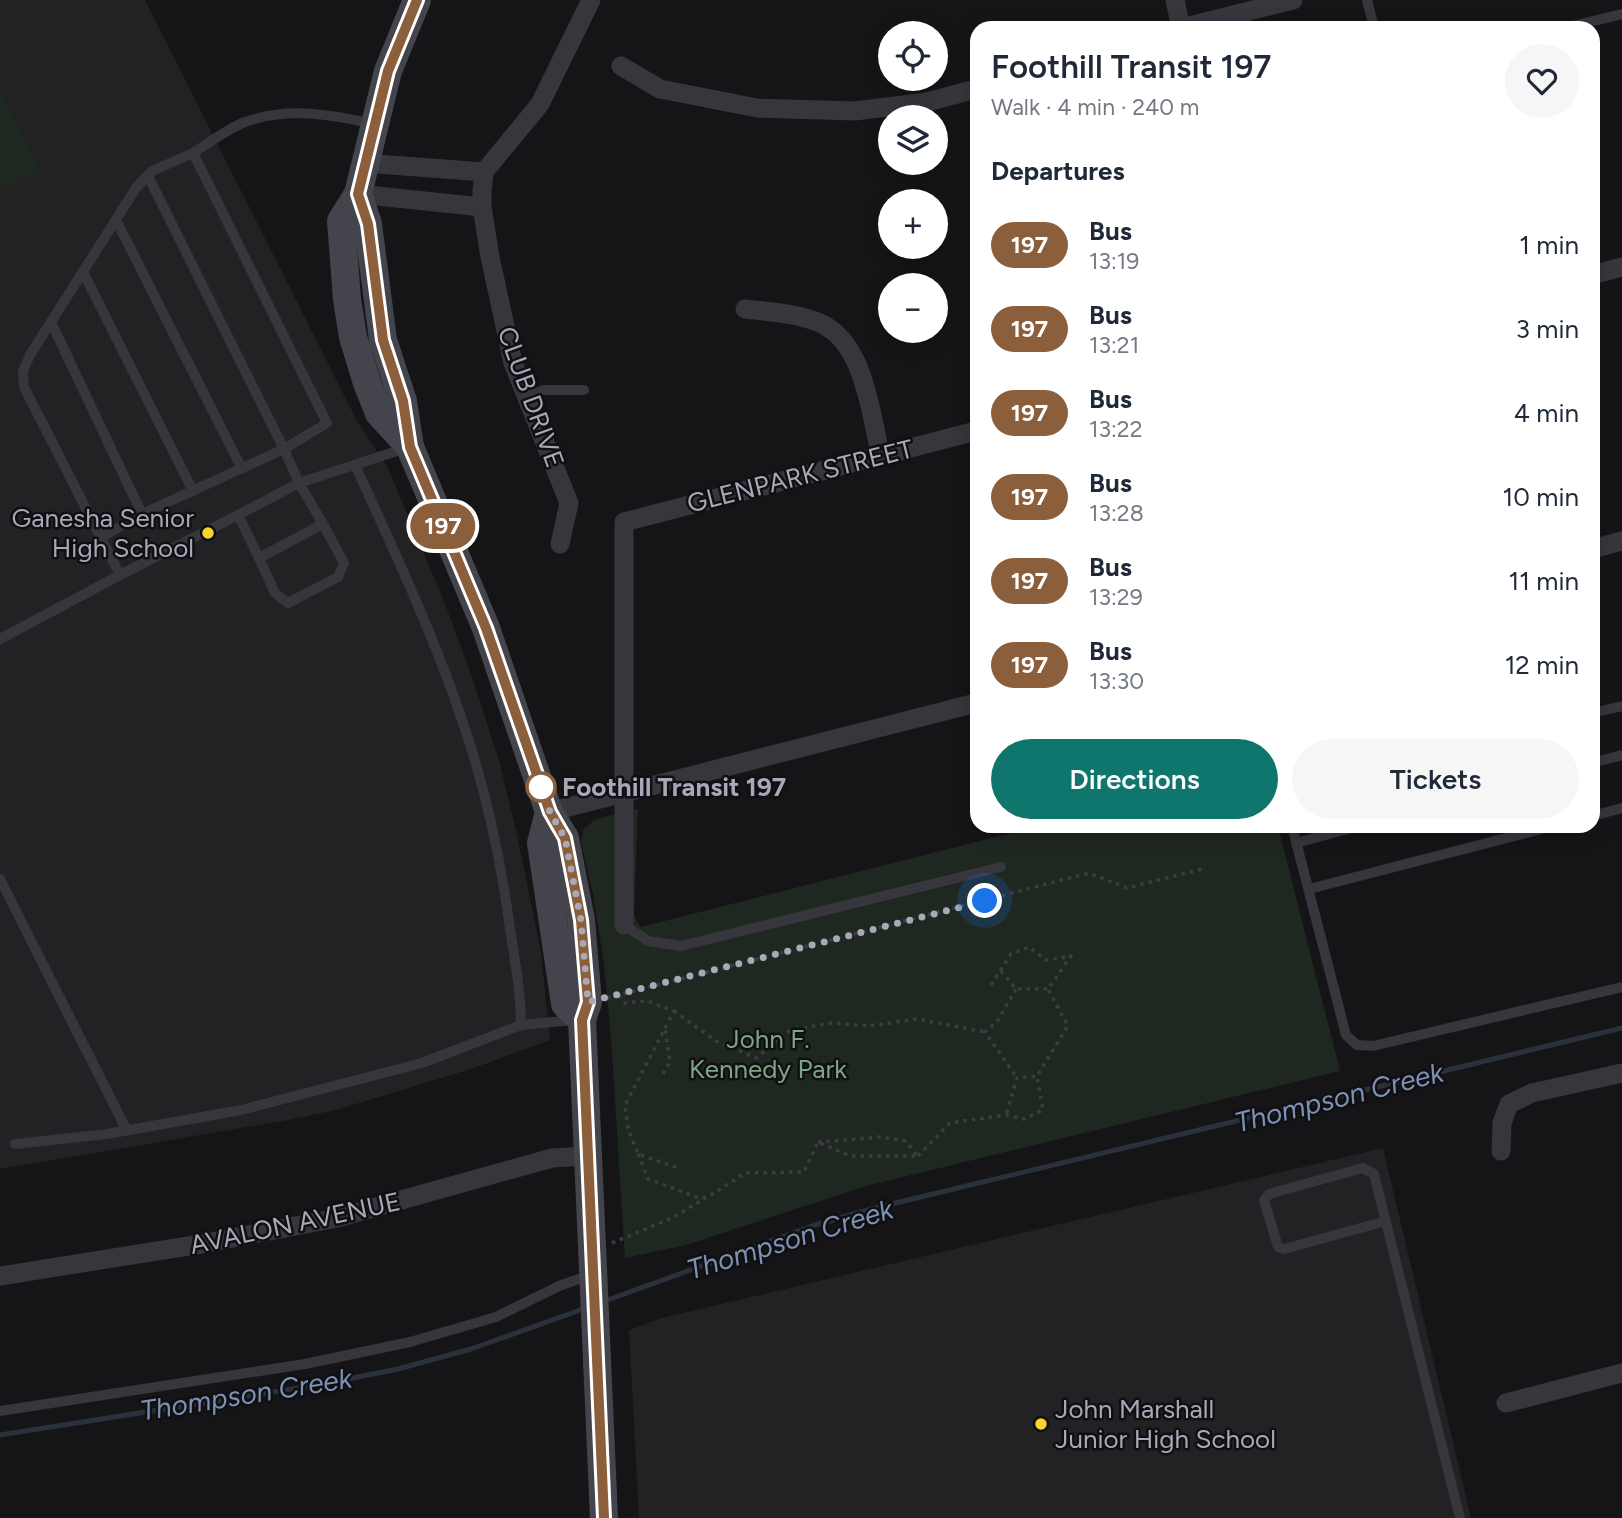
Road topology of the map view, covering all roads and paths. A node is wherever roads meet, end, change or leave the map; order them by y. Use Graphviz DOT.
graph roads {
  1 [pos="417,0"];
  2 [pos="1175,0"];
  3 [pos="1293,0"];
  4 [pos="1367,0"];
  5 [pos="586,2"];
  6 [pos="1622,14"];
  7 [pos="1180,21"];
  8 [pos="1209,21"];
  9 [pos="1372,21"];
  10 [pos="1593,21"];
  11 [pos="621,66"];
  12 [pos="970,91"];
  13 [pos="373,125"];
  14 [pos="193,153"];
  15 [pos="364,163"];
  16 [pos="484,172"];
  17 [pos="148,176"];
  18 [pos="358,194"];
  19 [pos="482,207"];
  20 [pos="116,220"];
  21 [pos="1622,267"];
  22 [pos="83,272"];
  23 [pos="1600,273"];
  24 [pos="745,309"];
  25 [pos="51,322"];
  26 [pos="584,390"];
  27 [pos="526,397"];
  28 [pos="970,433"];
  29 [pos="410,447"];
  30 [pos="284,449"];
  31 [pos="881,456"];
  32 [pos="355,465"];
  33 [pos="242,468"];
  34 [pos="299,483"];
  35 [pos="193,491"];
  36 [pos="142,514"];
  37 [pos="238,515"];
  38 [pos="323,524"];
  39 [pos="100,538"];
  40 [pos="1622,541"];
  41 [pos="560,544"];
  42 [pos="1600,547"];
  43 [pos="259,558"];
  44 [pos="120,575"];
  45 [pos="0,639"];
  46 [pos="970,705"];
  47 [pos="1622,705"];
  48 [pos="1600,711"];
  49 [pos="1622,755"];
  50 [pos="1600,761"];
  51 [pos="625,791"];
  52 [pos="1622,808"];
  53 [pos="550,812"];
  54 [pos="1600,814"];
  55 [pos="1294,833"];
  56 [pos="1333,833"];
  57 [pos="1526,833"];
  58 [pos="1296,843"];
  59 [pos="1001,867"];
  60 [pos="1206,868"];
  61 [pos="0,879"];
  62 [pos="1309,889"];
  63 [pos="624,925"];
  64 [pos="1000,971"];
  65 [pos="991,985"];
  66 [pos="1622,987"];
  67 [pos="1016,989"];
  68 [pos="1048,989"];
  69 [pos="619,995"];
  70 [pos="585,1011"];
  71 [pos="674,1012"];
  72 [pos="521,1025"];
  73 [pos="665,1027"];
  74 [pos="985,1032"];
  75 [pos="1622,1073"];
  76 [pos="663,1074"];
  77 [pos="1037,1076"];
  78 [pos="1017,1078"];
  79 [pos="1006,1115"];
  80 [pos="126,1129"];
  81 [pos="818,1142"];
  82 [pos="15,1144"];
  83 [pos="1501,1152"];
  84 [pos="638,1154"];
  85 [pos="586,1156"];
  86 [pos="918,1156"];
  87 [pos="681,1169"];
  88 [pos="708,1197"];
  89 [pos="1386,1221"];
  90 [pos="592,1270"];
  91 [pos="0,1276"];
  92 [pos="1622,1373"];
  93 [pos="1506,1403"];
  94 [pos="0,1411"];
  95 [pos="604,1518"];
  96 [pos="1460,1518"];
  1 -- 13 [label="main road"];
  2 -- 7 [label="street"];
  3 -- 8 [label="street"];
  4 -- 9 [label="lane"];
  5 -- 16 [label="street"];
  6 -- 10 [label="lane"];
  11 -- 12 [label="street"];
  13 -- 14 [label="lane"];
  13 -- 15 [label="main road"];
  14 -- 17 [label="lane"];
  14 -- 30 [label="lane"];
  15 -- 16 [label="street"];
  15 -- 18 [label="main road"];
  16 -- 19 [label="street, CLUB DRIVE"];
  17 -- 20 [label="lane"];
  17 -- 30 [label="lane"];
  18 -- 19 [label="street"];
  18 -- 29 [label="main road"];
  19 -- 27 [label="street, CLUB DRIVE"];
  20 -- 22 [label="lane"];
  20 -- 33 [label="lane"];
  21 -- 23 [label="street"];
  22 -- 25 [label="lane"];
  22 -- 35 [label="lane"];
  24 -- 31 [label="street"];
  25 -- 36 [label="lane"];
  25 -- 39 [label="lane"];
  26 -- 27 [label="lane"];
  27 -- 41 [label="street, CLUB DRIVE"];
  28 -- 31 [label="street, GLENPARK STREET"];
  29 -- 32 [label="lane"];
  29 -- 53 [label="main road"];
  30 -- 33 [label="lane"];
  30 -- 34 [label="lane"];
  31 -- 51 [label="street, GLENPARK STREET"];
  32 -- 34 [label="lane"];
  32 -- 72 [label="lane"];
  33 -- 35 [label="lane"];
  34 -- 37 [label="lane"];
  34 -- 38 [label="lane"];
  35 -- 36 [label="lane"];
  36 -- 39 [label="lane"];
  37 -- 43 [label="lane"];
  37 -- 44 [label="lane"];
  38 -- 43 [label="lane"];
  38 -- 43 [label="lane"];
  39 -- 44 [label="lane"];
  40 -- 42 [label="street"];
  44 -- 45 [label="lane"];
  46 -- 51 [label="street"];
  47 -- 48 [label="lane"];
  49 -- 50 [label="lane"];
  51 -- 53 [label="street"];
  51 -- 63 [label="street"];
  52 -- 54 [label="lane"];
  53 -- 70 [label="main road"];
  55 -- 58 [label="lane"];
  56 -- 58 [label="lane"];
  57 -- 62 [label="lane"];
  58 -- 62 [label="lane"];
  59 -- 63 [label="lane"];
  60 -- 69 [label="path"];
  61 -- 80 [label="lane"];
  62 -- 66 [label="lane"];
  64 -- 65 [label="path"];
  64 -- 67 [label="path"];
  64 -- 68 [label="path"];
  67 -- 68 [label="path"];
  67 -- 74 [label="path"];
  68 -- 77 [label="path"];
  69 -- 70 [label="path"];
  69 -- 71 [label="path"];
  70 -- 72 [label="lane"];
  70 -- 85 [label="main road"];
  71 -- 73 [label="path"];
  71 -- 74 [label="path"];
  72 -- 80 [label="lane"];
  73 -- 76 [label="path"];
  73 -- 84 [label="path"];
  74 -- 78 [label="path"];
  75 -- 83 [label="street"];
  77 -- 78 [label="path"];
  77 -- 79 [label="path"];
  78 -- 79 [label="path"];
  79 -- 86 [label="path"];
  80 -- 82 [label="lane"];
  81 -- 86 [label="path"];
  81 -- 86 [label="path"];
  81 -- 88 [label="path"];
  84 -- 87 [label="path"];
  84 -- 88 [label="path"];
  85 -- 90 [label="main road"];
  85 -- 91 [label="street, AVALON AVENUE"];
  88 -- 90 [label="path"];
  89 -- 89 [label="lane"];
  89 -- 96 [label="lane"];
  90 -- 94 [label="lane"];
  90 -- 95 [label="main road"];
  92 -- 93 [label="street"];
}
